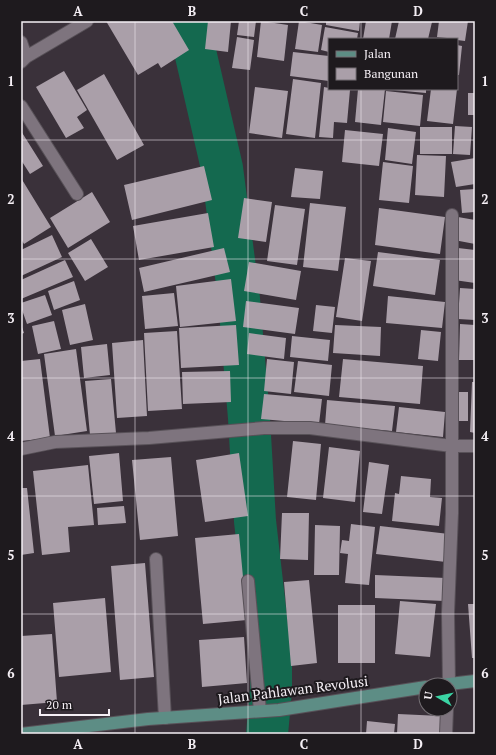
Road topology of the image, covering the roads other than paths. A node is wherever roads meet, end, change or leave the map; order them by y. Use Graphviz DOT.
graph roads {
  1 [pos="87,21"];
  2 [pos="21,42"];
  3 [pos="24,59"];
  4 [pos="21,106"];
  5 [pos="76,194"];
  6 [pos="452,215"];
  7 [pos="452,446"];
  8 [pos="475,446"];
  9 [pos="21,449"];
  10 [pos="156,559"];
  11 [pos="248,581"];
  12 [pos="446,677"];
  13 [pos="475,682"];
  14 [pos="458,684"];
  15 [pos="418,688"];
  16 [pos="262,711"];
  17 [pos="447,717"];
  18 [pos="164,718"];
  19 [pos="21,734"];
  20 [pos="446,734"];
  1 -- 3 [label="street"];
  2 -- 3 [label="street"];
  4 -- 5 [label="street"];
  6 -- 7 [label="street"];
  7 -- 8 [label="street"];
  7 -- 9 [label="street"];
  7 -- 12 [label="street"];
  10 -- 18 [label="street"];
  11 -- 16 [label="street"];
  13 -- 14 [label="street"];
  15 -- 16 [label="street, Jalan Pahlawan Revolusi"];
  16 -- 18 [label="street, Jalan Pahlawan Revolusi"];
  17 -- 20 [label="street"];
  18 -- 19 [label="street, Jalan Pahlawan Revolusi"];
}
